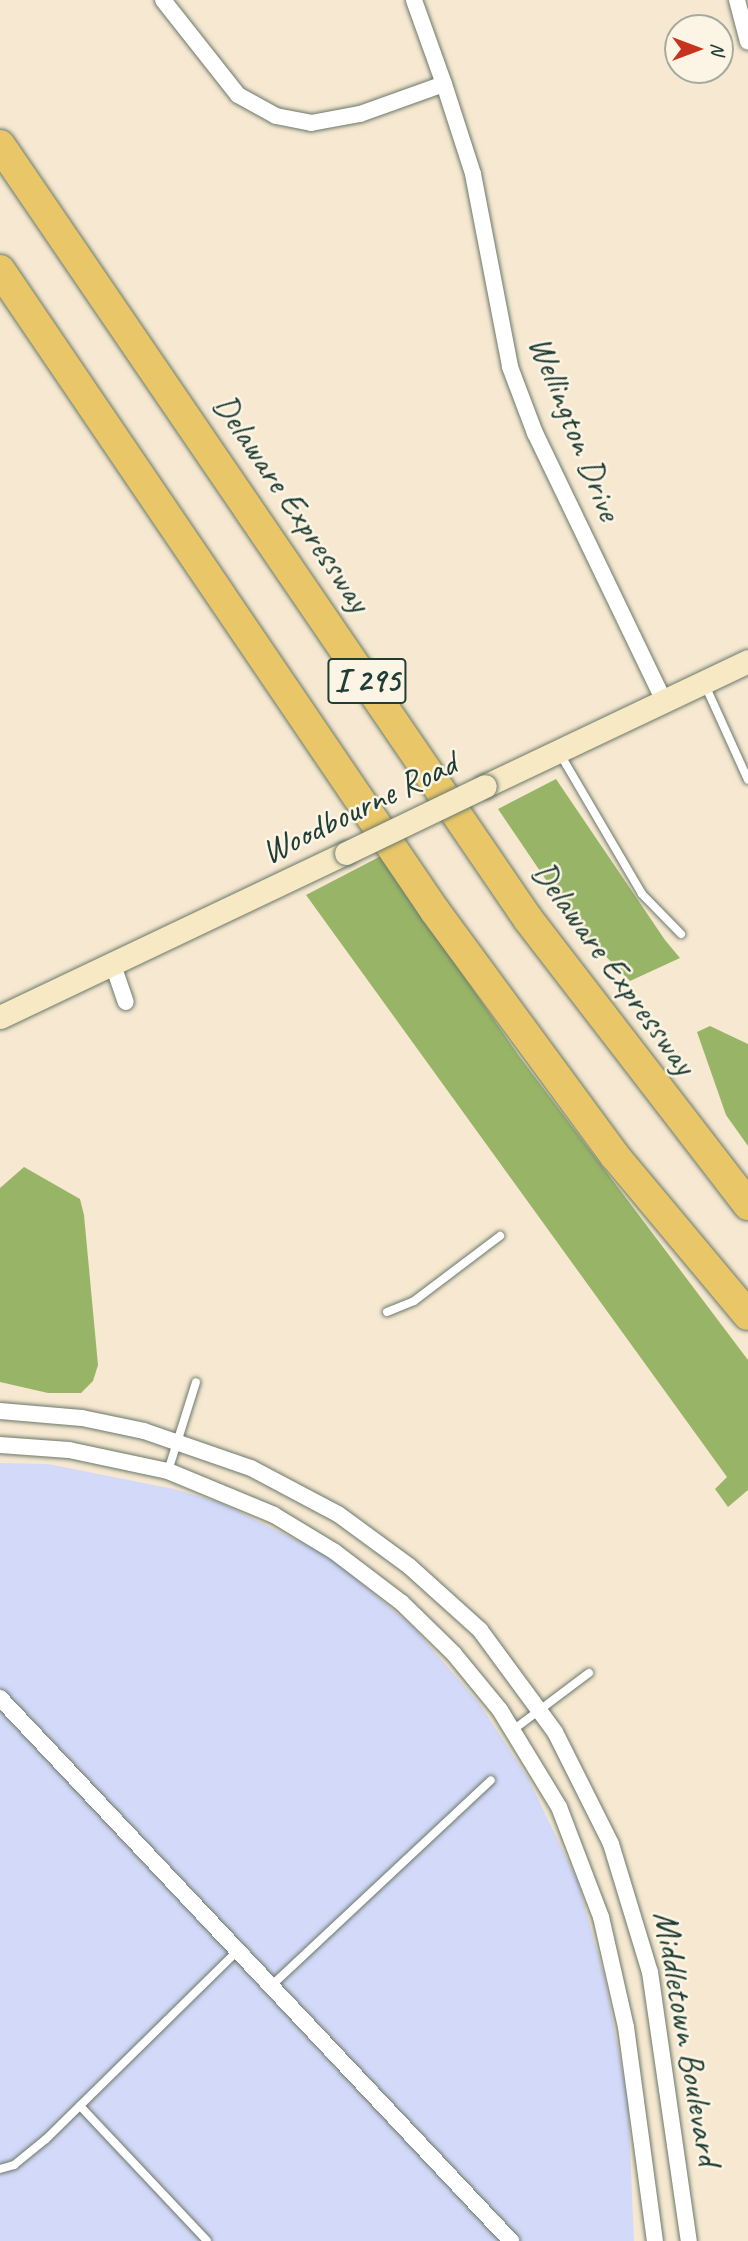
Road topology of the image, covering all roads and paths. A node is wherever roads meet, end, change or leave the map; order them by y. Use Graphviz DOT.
graph roads {
  1 [pos="163,0"];
  2 [pos="414,0"];
  3 [pos="737,0"];
  4 [pos="748,42"];
  5 [pos="444,85"];
  6 [pos="0,145"];
  7 [pos="0,271"];
  8 [pos="748,661"];
  9 [pos="704,682"];
  10 [pos="664,701"];
  11 [pos="559,751"];
  12 [pos="748,780"];
  13 [pos="681,934"];
  14 [pos="113,965"];
  15 [pos="127,1002"];
  16 [pos="0,1017"];
  17 [pos="748,1205"];
  18 [pos="500,1236"];
  19 [pos="387,1312"];
  20 [pos="748,1315"];
  21 [pos="195,1382"];
  22 [pos="0,1411"];
  23 [pos="178,1440"];
  24 [pos="0,1445"];
  25 [pos="168,1471"];
  26 [pos="589,1673"];
  27 [pos="0,1698"];
  28 [pos="541,1712"];
  29 [pos="513,1730"];
  30 [pos="491,1780"];
  31 [pos="237,1951"];
  32 [pos="270,1987"];
  33 [pos="80,2106"];
  34 [pos="0,2169"];
  35 [pos="207,2241"];
  36 [pos="511,2241"];
  37 [pos="655,2241"];
  38 [pos="689,2241"];
  1 -- 5 [label="street"];
  2 -- 5 [label="street, Wellington Drive"];
  3 -- 4 [label="street"];
  5 -- 10 [label="street, Wellington Drive"];
  6 -- 17 [label="highway, Delaware Expressway / I 295"];
  7 -- 20 [label="highway, I 295"];
  8 -- 9 [label="main road, Woodbourne Road"];
  9 -- 10 [label="main road, Woodbourne Road"];
  9 -- 12 [label="lane"];
  10 -- 11 [label="main road, Woodbourne Road"];
  11 -- 13 [label="lane"];
  11 -- 14 [label="main road, Woodbourne Road, bridge"];
  14 -- 15 [label="street"];
  14 -- 16 [label="main road, Woodbourne Road"];
  18 -- 19 [label="lane"];
  21 -- 23 [label="lane"];
  22 -- 23 [label="street, Middletown Boulevard"];
  23 -- 25 [label="lane"];
  23 -- 28 [label="street, Middletown Boulevard"];
  24 -- 25 [label="street, Middletown Boulevard"];
  25 -- 29 [label="street, Middletown Boulevard"];
  26 -- 28 [label="lane"];
  27 -- 31 [label="street"];
  28 -- 29 [label="lane"];
  28 -- 38 [label="street, Middletown Boulevard"];
  29 -- 37 [label="street, Middletown Boulevard"];
  30 -- 32 [label="lane"];
  31 -- 32 [label="street"];
  31 -- 33 [label="lane"];
  32 -- 36 [label="street"];
  33 -- 34 [label="lane"];
  33 -- 35 [label="lane"];
}
